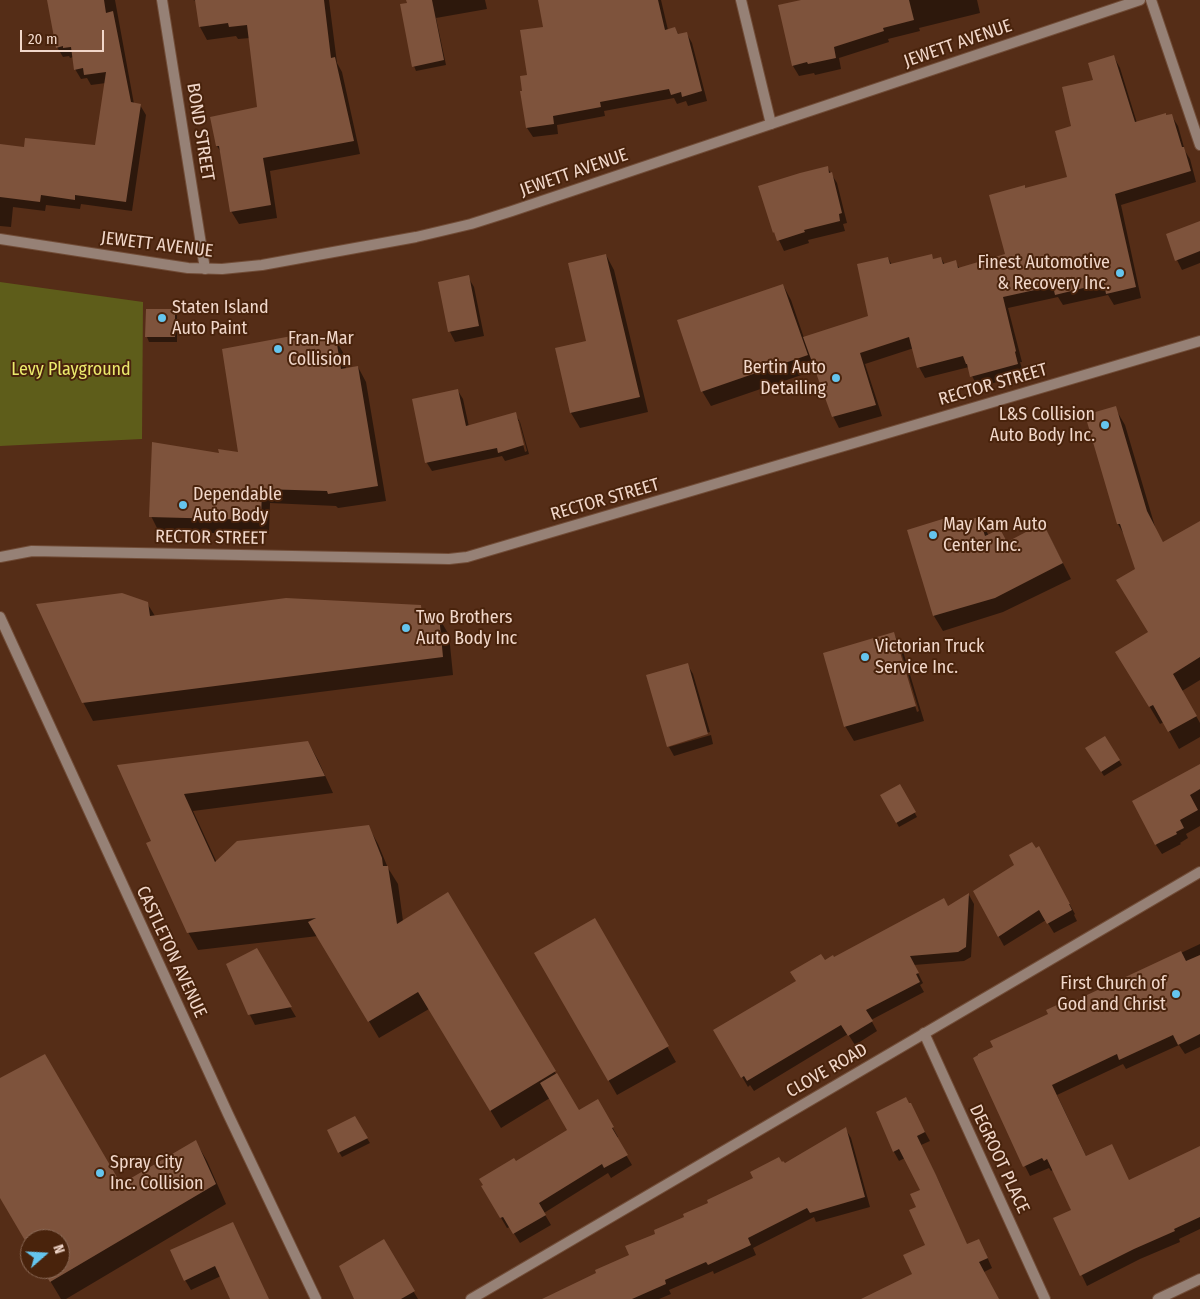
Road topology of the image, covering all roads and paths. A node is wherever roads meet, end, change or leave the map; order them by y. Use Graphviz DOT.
graph roads {
  1 [pos="162,0"];
  2 [pos="741,0"];
  3 [pos="1140,0"];
  4 [pos="1151,0"];
  5 [pos="771,124"];
  6 [pos="1200,145"];
  7 [pos="0,240"];
  8 [pos="204,269"];
  9 [pos="1200,341"];
  10 [pos="0,557"];
  11 [pos="0,617"];
  12 [pos="1200,872"];
  13 [pos="924,1033"];
  14 [pos="1200,1278"];
  15 [pos="316,1299"];
  16 [pos="471,1299"];
  17 [pos="1045,1299"];
  18 [pos="1158,1299"];
  1 -- 8 [label="street, BOND STREET"];
  2 -- 5 [label="street"];
  3 -- 5 [label="street, JEWETT AVENUE"];
  4 -- 6 [label="street"];
  5 -- 8 [label="street, JEWETT AVENUE"];
  7 -- 8 [label="street, JEWETT AVENUE"];
  9 -- 10 [label="street, RECTOR STREET"];
  11 -- 15 [label="street, CASTLETON AVENUE"];
  12 -- 13 [label="street, CLOVE ROAD"];
  13 -- 16 [label="street, CLOVE ROAD"];
  13 -- 17 [label="street, DEGROOT PLACE"];
  14 -- 18 [label="street"];
}
